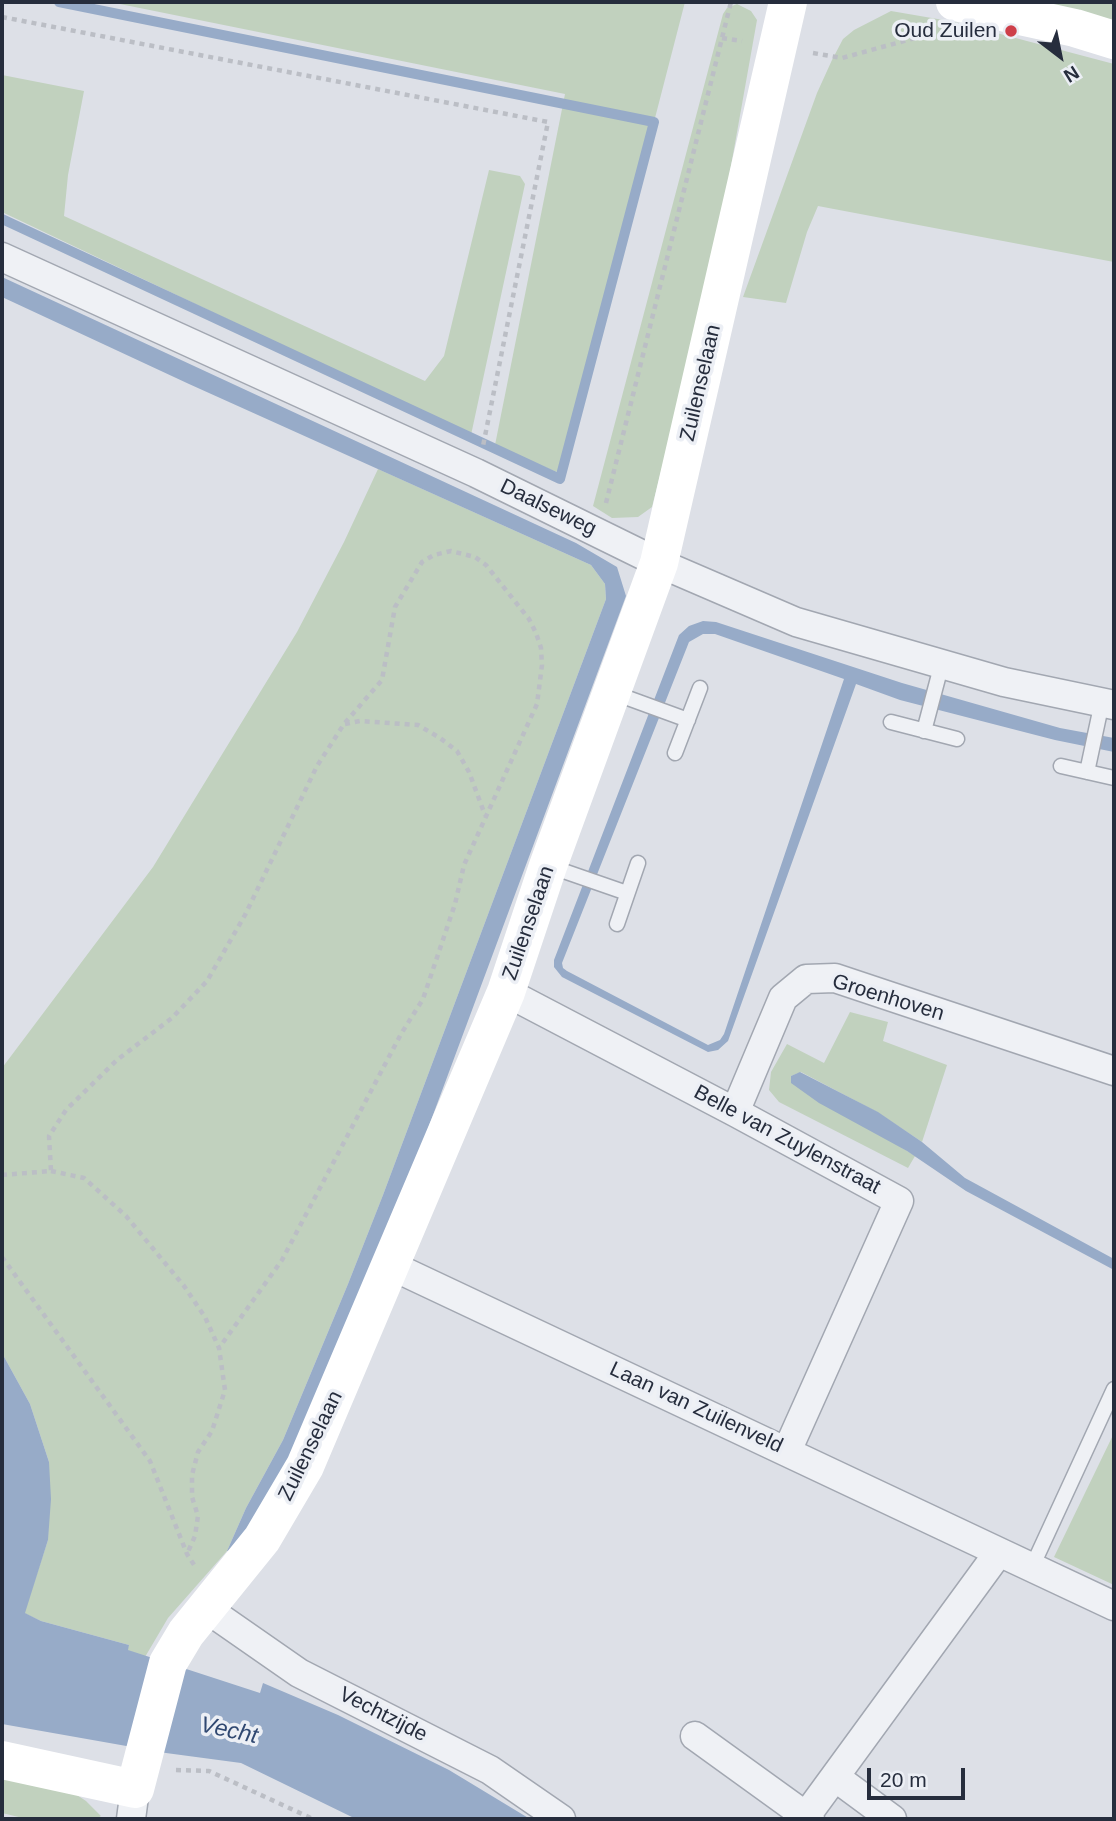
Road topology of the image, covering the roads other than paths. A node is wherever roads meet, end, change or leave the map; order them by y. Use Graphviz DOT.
graph roads {
  1 [pos="788,2"];
  2 [pos="947,17"];
  3 [pos="1114,40"];
  4 [pos="2,257"];
  5 [pos="659,563"];
  6 [pos="939,673"];
  7 [pos="700,688"];
  8 [pos="629,699"];
  9 [pos="1104,709"];
  10 [pos="688,720"];
  11 [pos="891,722"];
  12 [pos="924,731"];
  13 [pos="957,739"];
  14 [pos="676,753"];
  15 [pos="1061,766"];
  16 [pos="1087,772"];
  17 [pos="1114,778"];
  18 [pos="638,863"];
  19 [pos="548,866"];
  20 [pos="627,893"];
  21 [pos="617,924"];
  22 [pos="506,992"];
  23 [pos="1114,1072"];
  24 [pos="735,1112"];
  25 [pos="392,1266"];
  26 [pos="1114,1389"];
  27 [pos="788,1451"];
  28 [pos="999,1552"];
  29 [pos="1032,1567"];
  30 [pos="1114,1606"];
  31 [pos="207,1609"];
  32 [pos="695,1736"];
  33 [pos="2,1759"];
  34 [pos="835,1777"];
  35 [pos="137,1781"];
  36 [pos="808,1818"];
  37 [pos="561,1819"];
  38 [pos="892,1819"];
  1 -- 5 [label="street, Zuilenselaan"];
  2 -- 3 [label="street"];
  4 -- 5 [label="street, Daalseweg"];
  5 -- 6 [label="street, Daalseweg"];
  5 -- 8 [label="street, Zuilenselaan"];
  6 -- 9 [label="street, Daalseweg"];
  6 -- 12 [label="lane"];
  7 -- 10 [label="lane"];
  8 -- 10 [label="lane"];
  8 -- 19 [label="street, Zuilenselaan"];
  9 -- 16 [label="lane"];
  10 -- 14 [label="lane"];
  11 -- 12 [label="lane"];
  12 -- 13 [label="lane"];
  15 -- 16 [label="lane"];
  16 -- 17 [label="lane"];
  18 -- 20 [label="lane"];
  19 -- 20 [label="lane"];
  19 -- 22 [label="street, Zuilenselaan"];
  20 -- 21 [label="lane"];
  22 -- 24 [label="street, Belle van Zuylenstraat"];
  22 -- 25 [label="street, Zuilenselaan"];
  23 -- 24 [label="street, Groenhoven"];
  24 -- 27 [label="street, Belle van Zuylenstraat"];
  25 -- 27 [label="street, Laan van Zuilenveld"];
  25 -- 31 [label="street, Zuilenselaan"];
  26 -- 29 [label="lane"];
  27 -- 28 [label="street, Laan van Zuilenveld"];
  28 -- 29 [label="street, Laan van Zuilenveld"];
  28 -- 34 [label="street"];
  29 -- 30 [label="street, Laan van Zuilenveld"];
  31 -- 35 [label="street, Zuilenselaan"];
  31 -- 37 [label="street, Vechtzijde"];
  32 -- 36 [label="street"];
  33 -- 35 [label="street"];
  34 -- 36 [label="street"];
  34 -- 38 [label="street"];
}
